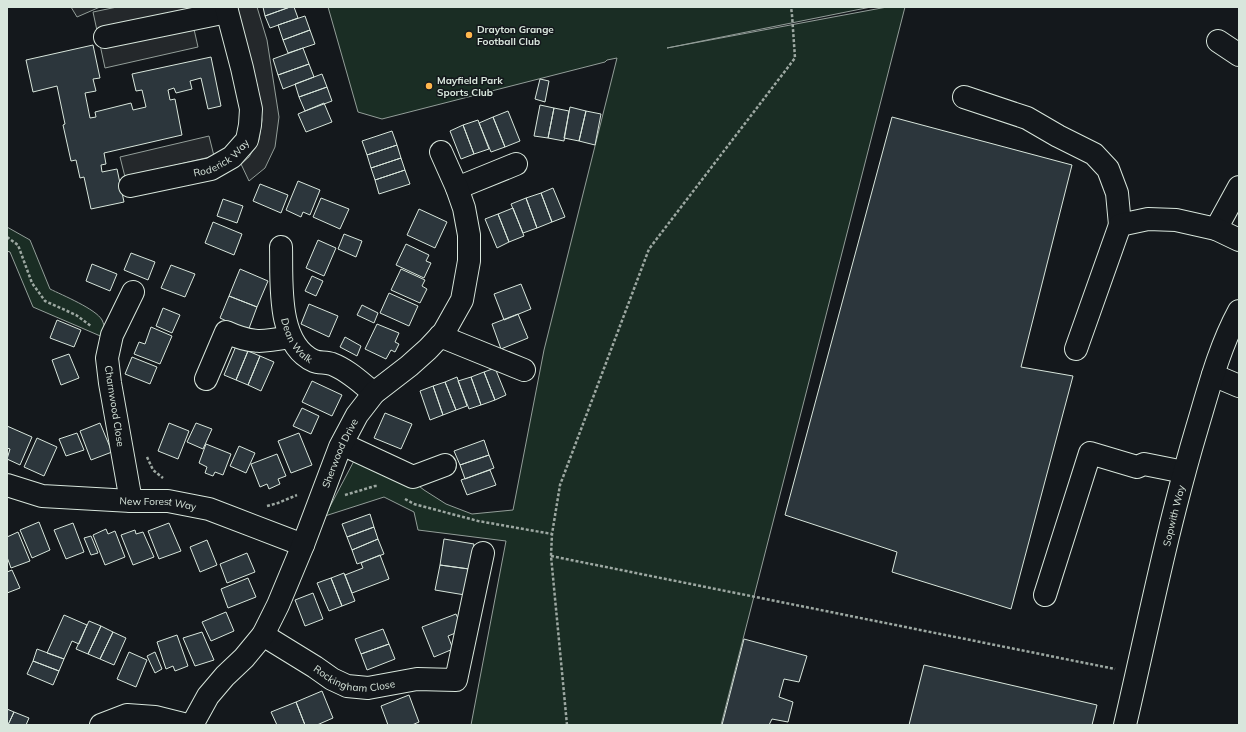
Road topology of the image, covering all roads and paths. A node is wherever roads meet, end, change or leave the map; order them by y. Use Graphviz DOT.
graph roads {
  1 [pos="790,7"];
  2 [pos="226,9"];
  3 [pos="105,37"];
  4 [pos="1218,42"];
  5 [pos="1239,55"];
  6 [pos="964,97"];
  7 [pos="441,152"];
  8 [pos="516,164"];
  9 [pos="130,186"];
  10 [pos="1239,187"];
  11 [pos="457,188"];
  12 [pos="1120,225"];
  13 [pos="1216,229"];
  14 [pos="7,237"];
  15 [pos="1239,240"];
  16 [pos="281,247"];
  17 [pos="133,292"];
  18 [pos="1239,311"];
  19 [pos="92,326"];
  20 [pos="440,336"];
  21 [pos="290,337"];
  22 [pos="1076,349"];
  23 [pos="524,370"];
  24 [pos="1213,374"];
  25 [pos="206,379"];
  26 [pos="1239,386"];
  27 [pos="374,393"];
  28 [pos="342,444"];
  29 [pos="147,456"];
  30 [pos="446,465"];
  31 [pos="165,480"];
  32 [pos="1181,481"];
  33 [pos="7,485"];
  34 [pos="382,489"];
  35 [pos="322,495"];
  36 [pos="401,498"];
  37 [pos="131,502"];
  38 [pos="266,506"];
  39 [pos="552,534"];
  40 [pos="303,545"];
  41 [pos="483,553"];
  42 [pos="551,556"];
  43 [pos="1045,594"];
  44 [pos="263,635"];
  45 [pos="1137,674"];
  46 [pos="101,725"];
  47 [pos="187,725"];
  48 [pos="192,725"];
  49 [pos="567,725"];
  50 [pos="1125,725"];
  1 -- 39 [label="path"];
  2 -- 3 [label="street"];
  2 -- 9 [label="street, Roderick Way"];
  4 -- 5 [label="street"];
  6 -- 12 [label="street"];
  7 -- 11 [label="street, Sherwood Drive"];
  8 -- 11 [label="street"];
  10 -- 13 [label="street"];
  11 -- 20 [label="street, Sherwood Drive"];
  12 -- 13 [label="street"];
  12 -- 22 [label="street"];
  13 -- 15 [label="street"];
  14 -- 19 [label="path"];
  16 -- 21 [label="street, Dean Walk"];
  17 -- 37 [label="street, Charnwood Close"];
  18 -- 24 [label="street, Sopwith Way"];
  20 -- 23 [label="street"];
  20 -- 27 [label="street, Sherwood Drive"];
  21 -- 25 [label="street"];
  21 -- 27 [label="street, Dean Walk"];
  24 -- 26 [label="street"];
  24 -- 32 [label="street, Sopwith Way"];
  27 -- 28 [label="street, Sherwood Drive"];
  28 -- 30 [label="street"];
  28 -- 35 [label="street, Sherwood Drive"];
  29 -- 31 [label="path"];
  32 -- 43 [label="street"];
  32 -- 45 [label="street, Sopwith Way"];
  33 -- 37 [label="street, New Forest Way"];
  34 -- 35 [label="path"];
  35 -- 38 [label="path"];
  35 -- 40 [label="street, Sherwood Drive"];
  36 -- 39 [label="path"];
  37 -- 40 [label="street, New Forest Way"];
  39 -- 42 [label="path"];
  40 -- 44 [label="street, Sherwood Drive"];
  41 -- 44 [label="street, Rockingham Close"];
  42 -- 45 [label="path"];
  42 -- 49 [label="path"];
  44 -- 48 [label="street, Sherwood Drive"];
  45 -- 50 [label="street, Sopwith Way"];
  46 -- 47 [label="street"];
}
